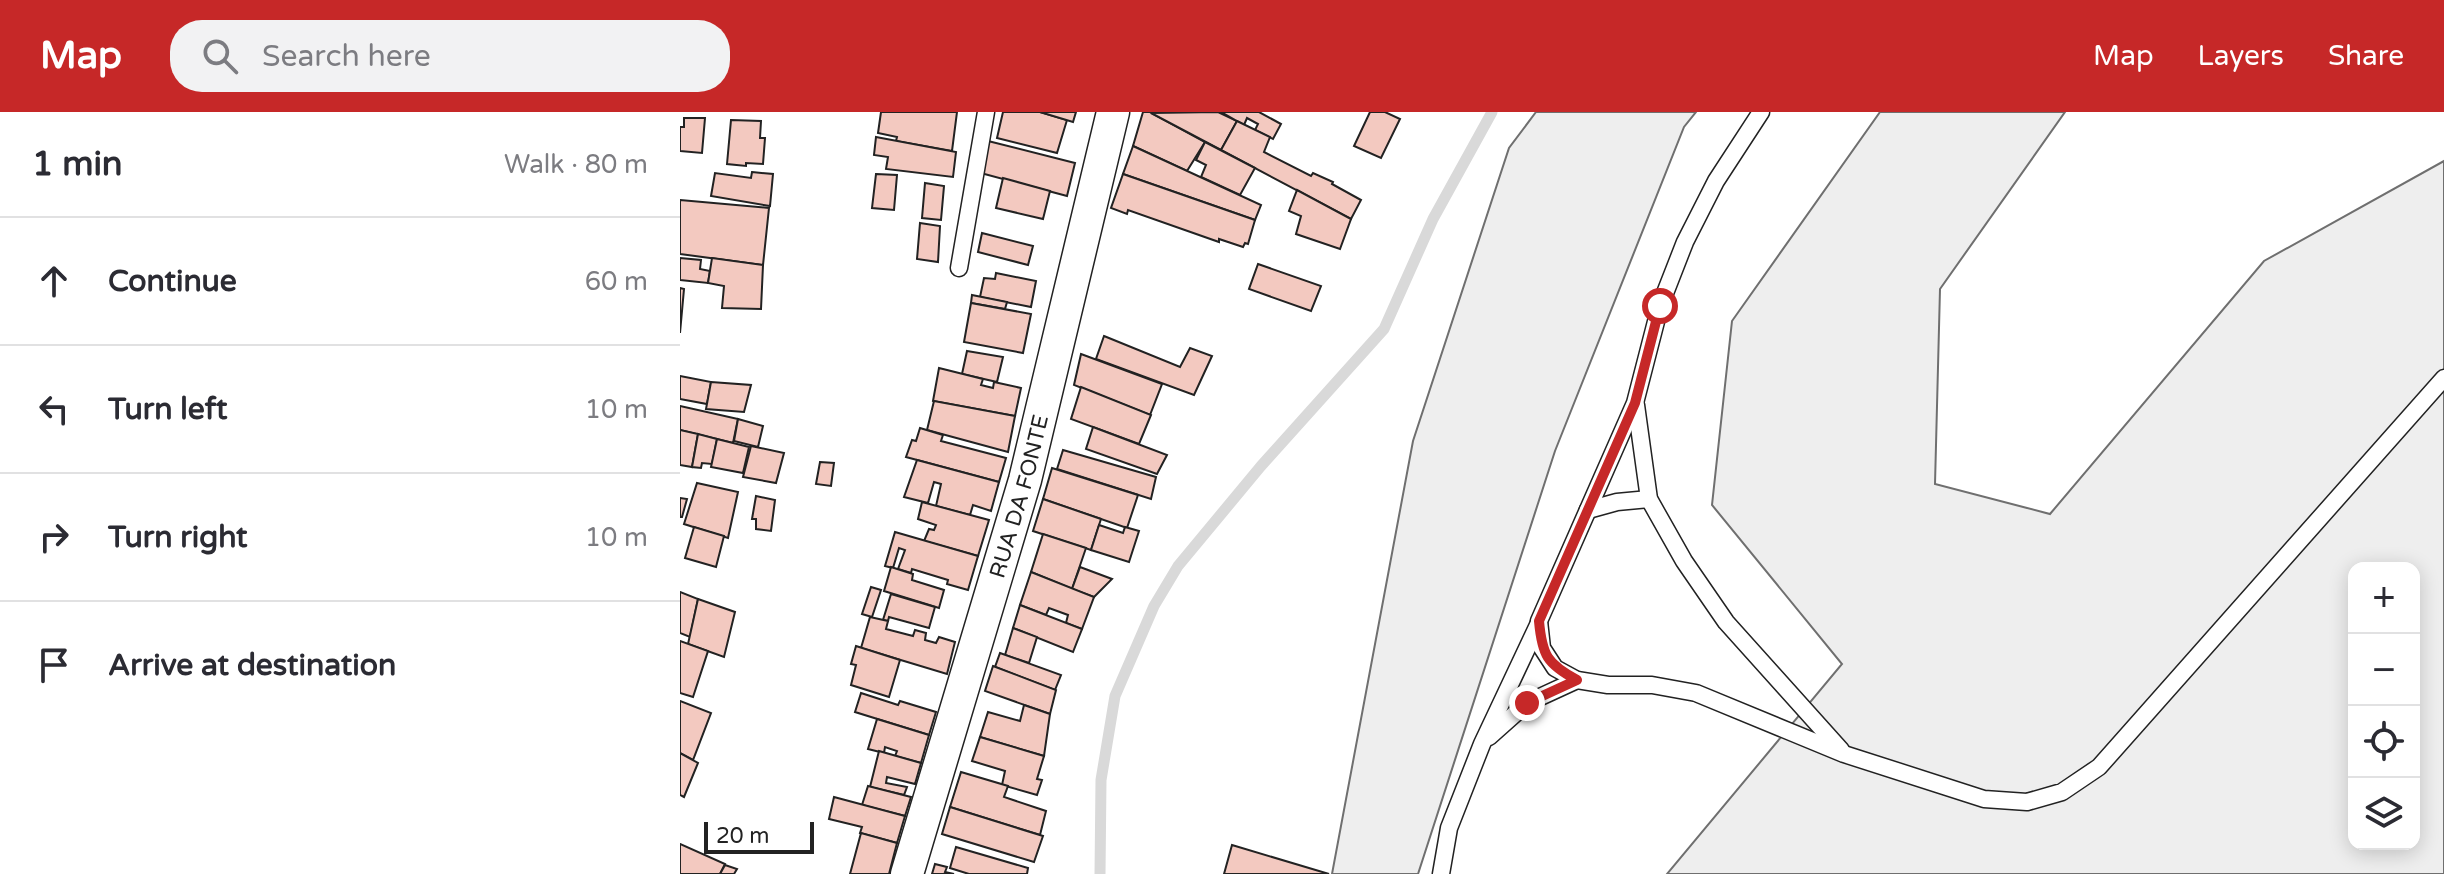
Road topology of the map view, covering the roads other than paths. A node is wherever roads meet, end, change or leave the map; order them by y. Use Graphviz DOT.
graph roads {
  1 [pos="986,112"];
  2 [pos="1113,112"];
  3 [pos="1761,112"];
  4 [pos="959,268"];
  5 [pos="2444,378"];
  6 [pos="1635,403"];
  7 [pos="1649,499"];
  8 [pos="1588,510"];
  9 [pos="1539,621"];
  10 [pos="1577,680"];
  11 [pos="1482,744"];
  12 [pos="1844,754"];
  13 [pos="907,874"];
  14 [pos="1441,874"];
  1 -- 4 [label="lane"];
  2 -- 13 [label="street, RUA DA FONTE"];
  3 -- 6 [label="lane"];
  5 -- 12 [label="lane"];
  6 -- 7 [label="lane"];
  6 -- 8 [label="lane"];
  7 -- 8 [label="lane"];
  7 -- 12 [label="lane"];
  8 -- 9 [label="lane"];
  9 -- 10 [label="lane"];
  9 -- 11 [label="lane"];
  10 -- 11 [label="lane"];
  10 -- 12 [label="lane"];
  11 -- 14 [label="lane"];
}
